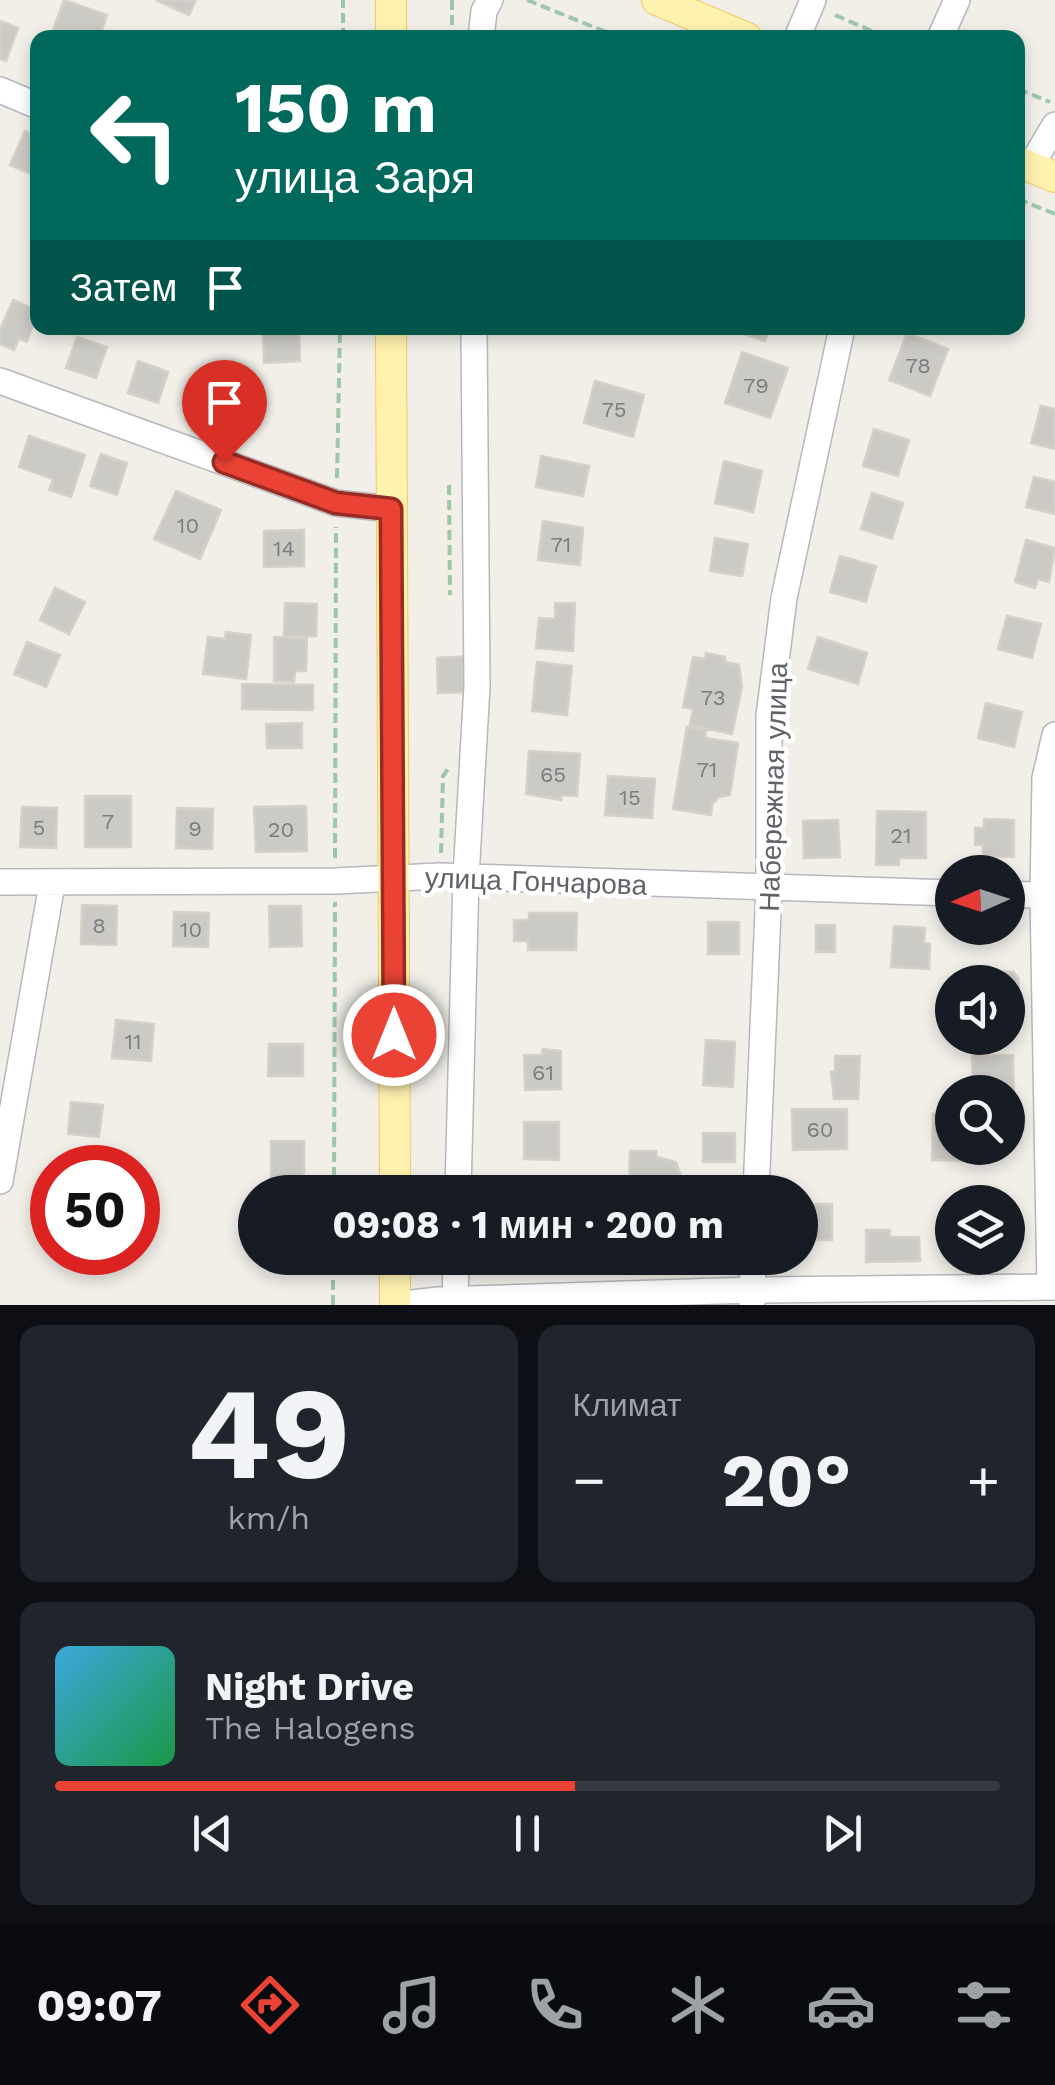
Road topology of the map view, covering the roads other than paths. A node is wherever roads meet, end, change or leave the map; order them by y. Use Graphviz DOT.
graph roads {
  1 [pos="391,0"];
  2 [pos="490,0"];
  3 [pos="657,0"];
  4 [pos="957,0"];
  5 [pos="812,2"];
  6 [pos="391,30"];
  7 [pos="482,30"];
  8 [pos="728,30"];
  9 [pos="800,30"];
  10 [pos="944,30"];
  11 [pos="0,90"];
  12 [pos="30,103"];
  13 [pos="1055,125"];
  14 [pos="1034,169"];
  15 [pos="391,335"];
  16 [pos="474,335"];
  17 [pos="840,335"];
  18 [pos="0,382"];
  19 [pos="391,509"];
  20 [pos="1055,735"];
  21 [pos="394,877"];
  22 [pos="466,877"];
  23 [pos="0,882"];
  24 [pos="52,884"];
  25 [pos="770,888"];
  26 [pos="935,893"];
  27 [pos="1049,895"];
  28 [pos="395,1175"];
  29 [pos="458,1175"];
  30 [pos="757,1175"];
  31 [pos="0,1181"];
  32 [pos="395,1275"];
  33 [pos="456,1275"];
  34 [pos="1052,1287"];
  35 [pos="751,1297"];
  36 [pos="455,1302"];
  37 [pos="395,1305"];
  1 -- 6 [label="main road"];
  2 -- 7 [label="street"];
  3 -- 8 [label="main road"];
  4 -- 10 [label="street"];
  5 -- 9 [label="street"];
  11 -- 12 [label="street"];
  13 -- 14 [label="street"];
  15 -- 19 [label="main road"];
  16 -- 22 [label="street"];
  17 -- 25 [label="street, Набережная улица"];
  18 -- 19 [label="street"];
  19 -- 21 [label="main road"];
  20 -- 27 [label="street"];
  21 -- 22 [label="street, улица Гончарова"];
  21 -- 24 [label="street, улица Гончарова"];
  21 -- 28 [label="main road"];
  22 -- 25 [label="street, улица Гончарова"];
  22 -- 29 [label="street"];
  23 -- 24 [label="street, улица Гончарова"];
  24 -- 31 [label="street"];
  25 -- 26 [label="street, улица Гончарова"];
  25 -- 30 [label="street, Набережная улица"];
  27 -- 34 [label="street"];
  32 -- 37 [label="main road"];
  33 -- 36 [label="street"];
  34 -- 35 [label="street"];
  35 -- 36 [label="street"];
  36 -- 37 [label="street"];
}
